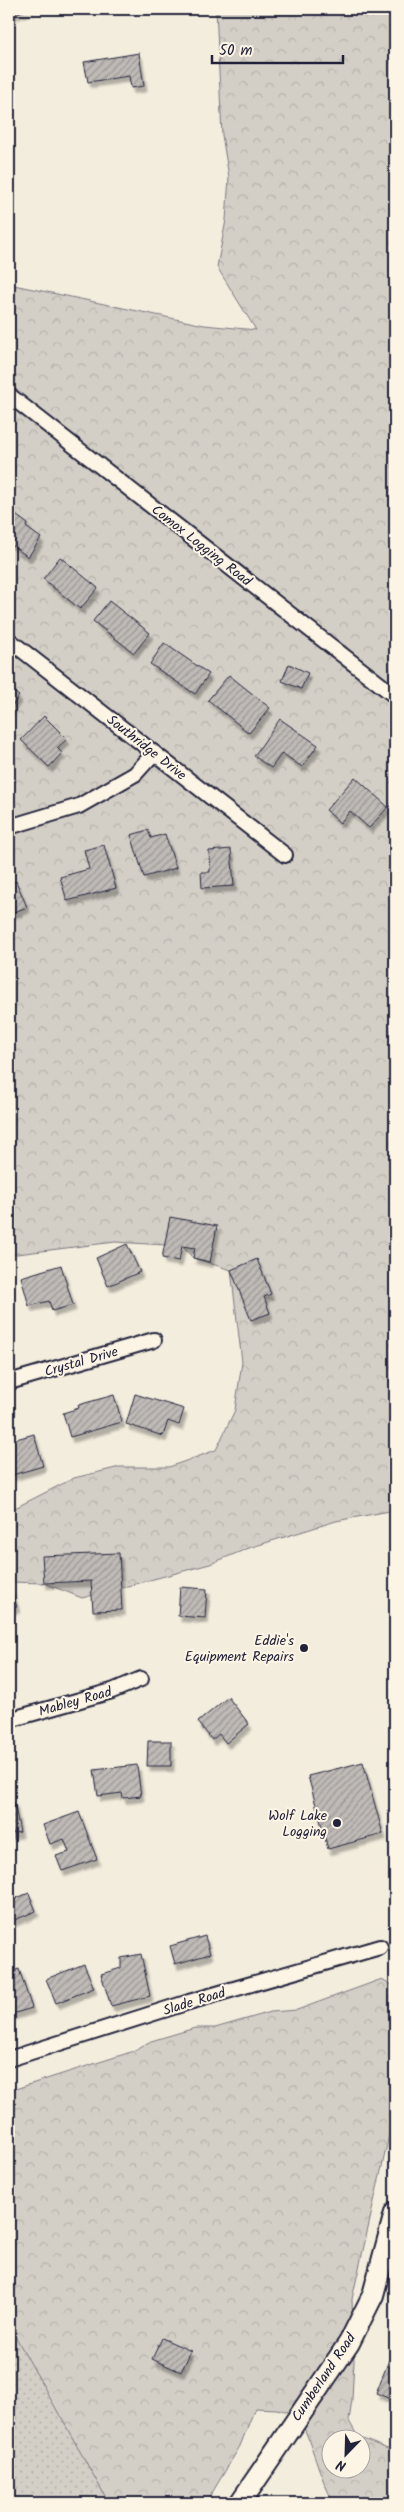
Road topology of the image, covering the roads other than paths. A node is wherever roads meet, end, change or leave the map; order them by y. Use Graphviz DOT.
graph roads {
  1 [pos="9,395"];
  2 [pos="9,640"];
  3 [pos="395,696"];
  4 [pos="154,753"];
  5 [pos="9,827"];
  6 [pos="285,855"];
  7 [pos="154,1340"];
  8 [pos="9,1382"];
  9 [pos="141,1679"];
  10 [pos="9,1720"];
  11 [pos="380,1946"];
  12 [pos="9,2059"];
  13 [pos="395,2213"];
  14 [pos="240,2503"];
  1 -- 3 [label="street, Comox Logging Road"];
  2 -- 4 [label="street, Southridge Drive"];
  4 -- 5 [label="street"];
  4 -- 6 [label="street, Southridge Drive"];
  7 -- 8 [label="street, Crystal Drive"];
  9 -- 10 [label="street, Mabley Road"];
  11 -- 12 [label="street, Slade Road"];
  13 -- 14 [label="street, Cumberland Road"];
}
